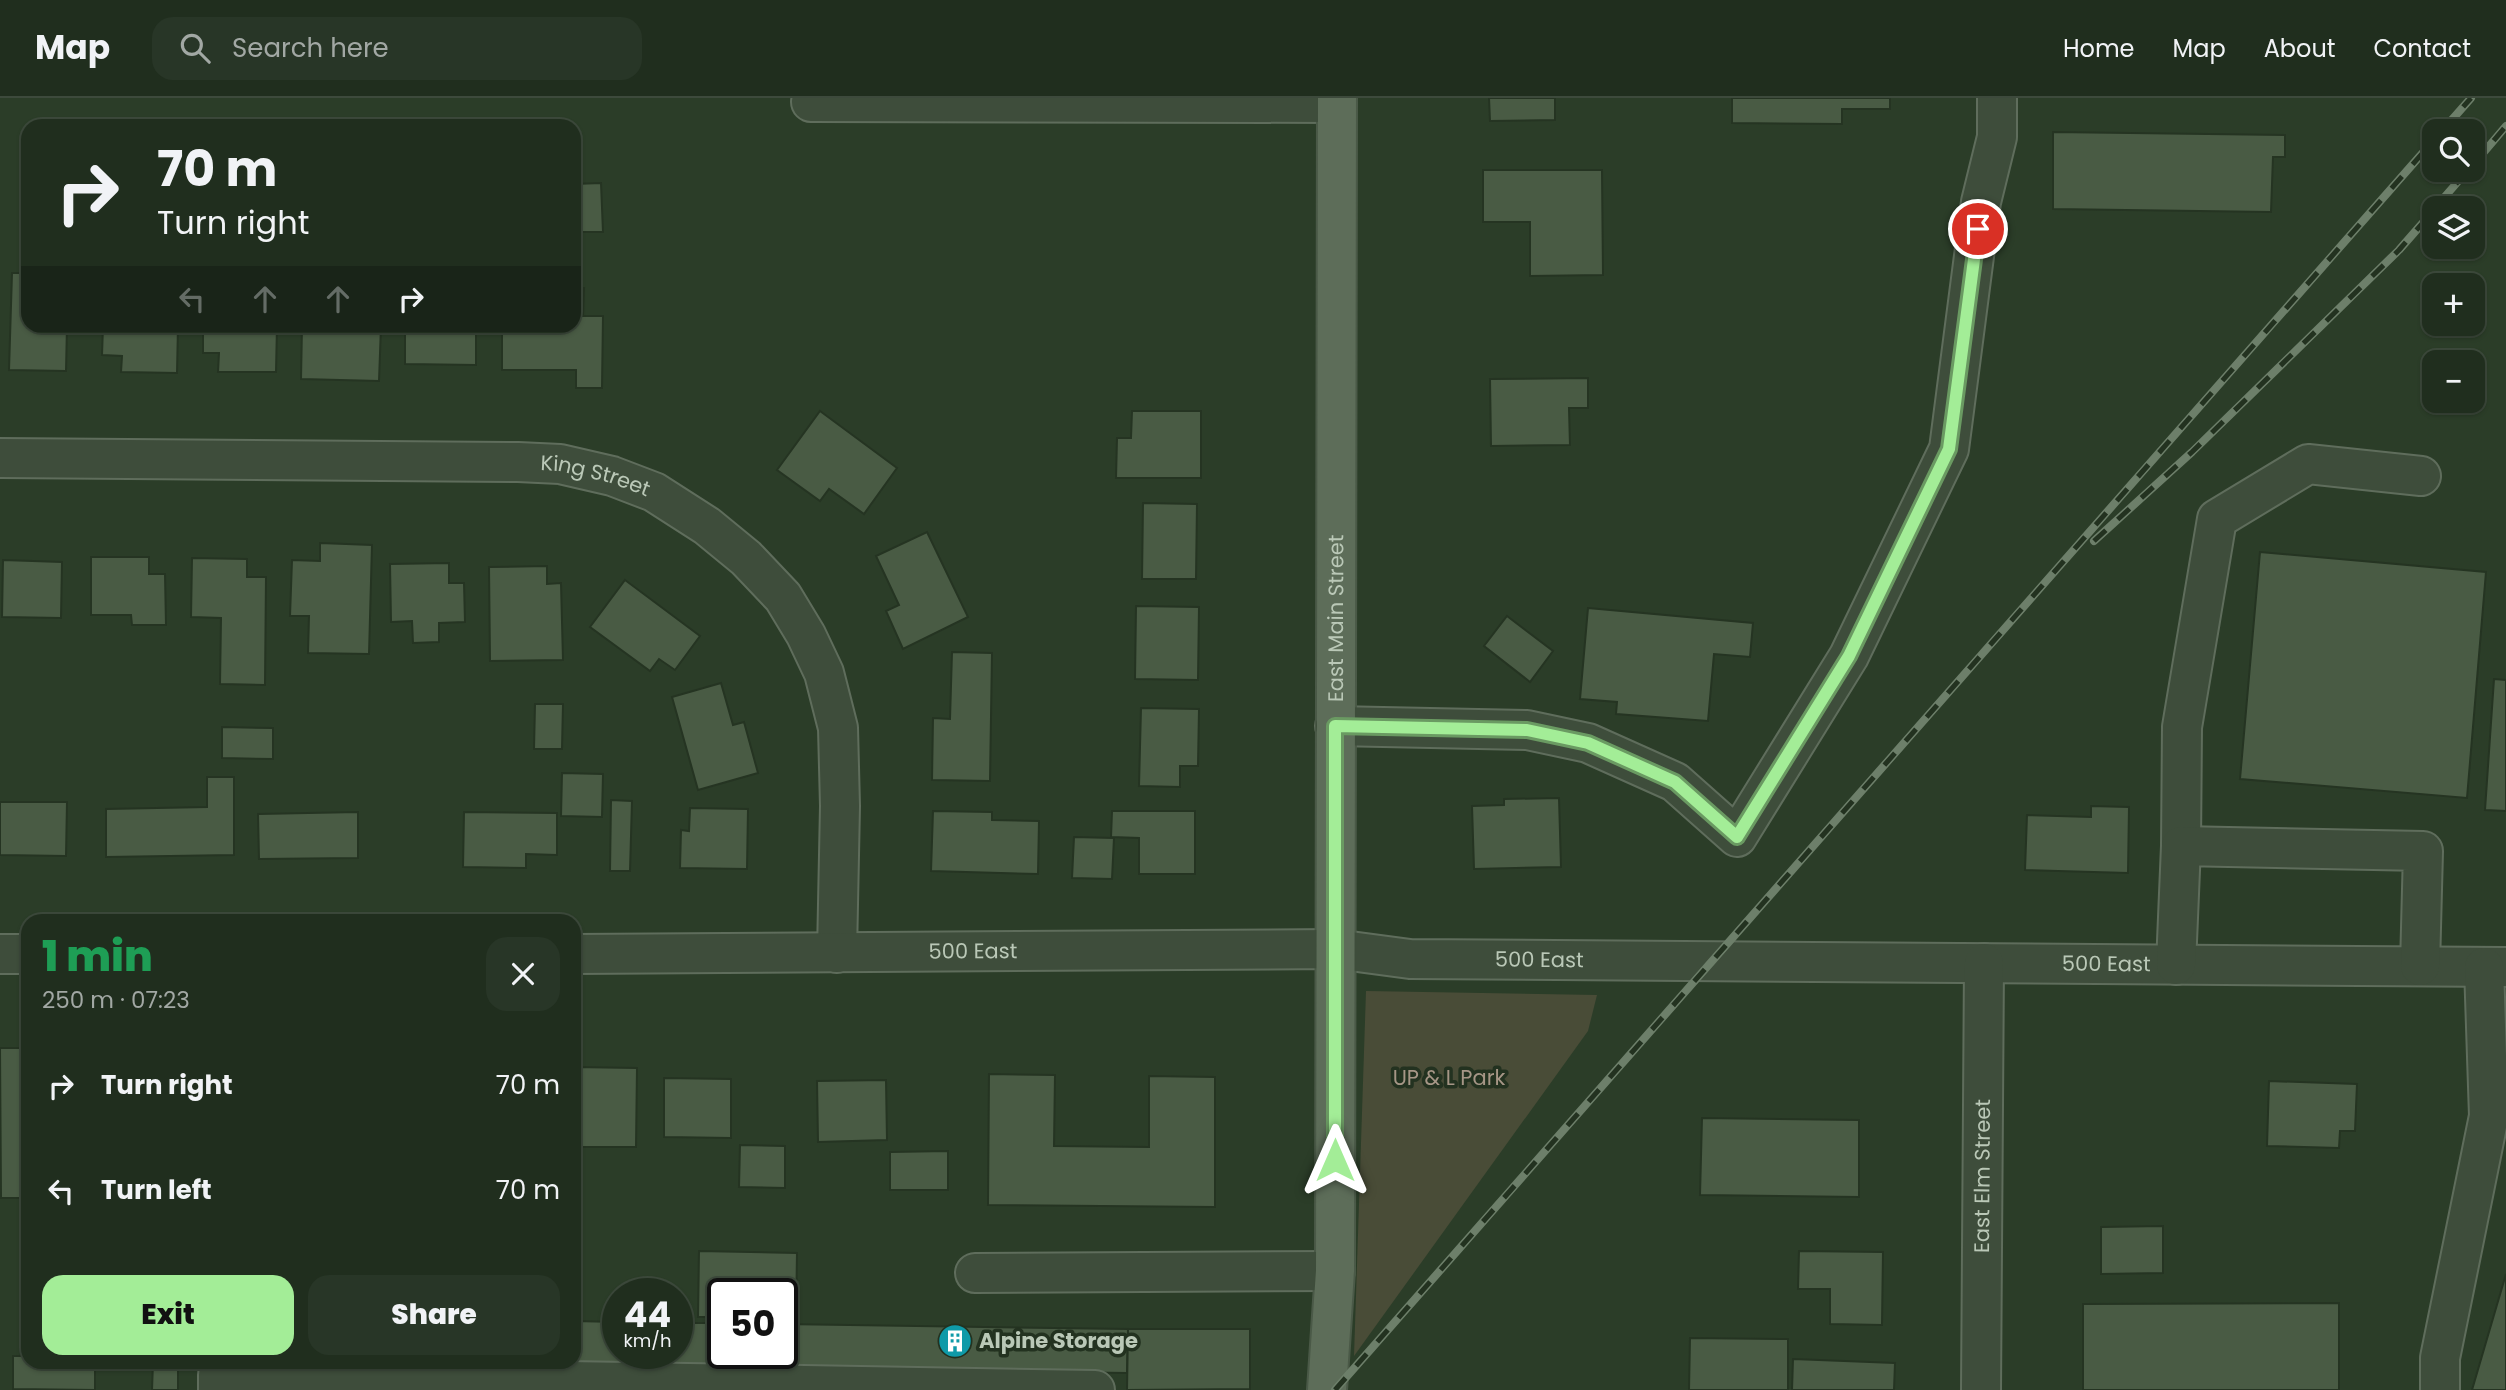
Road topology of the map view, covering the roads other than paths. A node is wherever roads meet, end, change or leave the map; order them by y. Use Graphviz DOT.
graph roads {
  1 [pos="1997,98"];
  2 [pos="2023,98"];
  3 [pos="1337,100"];
  4 [pos="811,102"];
  5 [pos="1997,137"];
  6 [pos="0,458"];
  7 [pos="2421,476"];
  8 [pos="1335,726"];
  9 [pos="2181,846"];
  10 [pos="1335,949"];
  11 [pos="837,953"];
  12 [pos="0,954"];
  13 [pos="21,954"];
  14 [pos="581,954"];
  15 [pos="1984,963"];
  16 [pos="2176,965"];
  17 [pos="2420,966"];
  18 [pos="2495,967"];
  19 [pos="2498,1115"];
  20 [pos="1335,1271"];
  21 [pos="975,1273"];
  22 [pos="218,1390"];
  23 [pos="1095,1390"];
  24 [pos="1327,1390"];
  25 [pos="1981,1390"];
  26 [pos="2440,1390"];
  1 -- 5 [label="street"];
  2 -- 5 [label="street"];
  3 -- 4 [label="street"];
  3 -- 8 [label="main road, East Main Street"];
  5 -- 8 [label="street"];
  6 -- 11 [label="street, King Street"];
  7 -- 9 [label="street"];
  8 -- 10 [label="main road, East Main Street"];
  9 -- 16 [label="street"];
  9 -- 17 [label="street"];
  10 -- 11 [label="street, 500 East"];
  10 -- 15 [label="street, 500 East"];
  10 -- 20 [label="main road, East Main Street"];
  11 -- 14 [label="street, 500 East"];
  12 -- 13 [label="street"];
  15 -- 16 [label="street, 500 East"];
  15 -- 25 [label="street, East Elm Street"];
  16 -- 17 [label="street, 500 East"];
  17 -- 18 [label="street, 500 East"];
  18 -- 19 [label="street"];
  19 -- 26 [label="street"];
  20 -- 21 [label="street"];
  20 -- 24 [label="main road, East Main Street"];
  22 -- 23 [label="street"];
}
